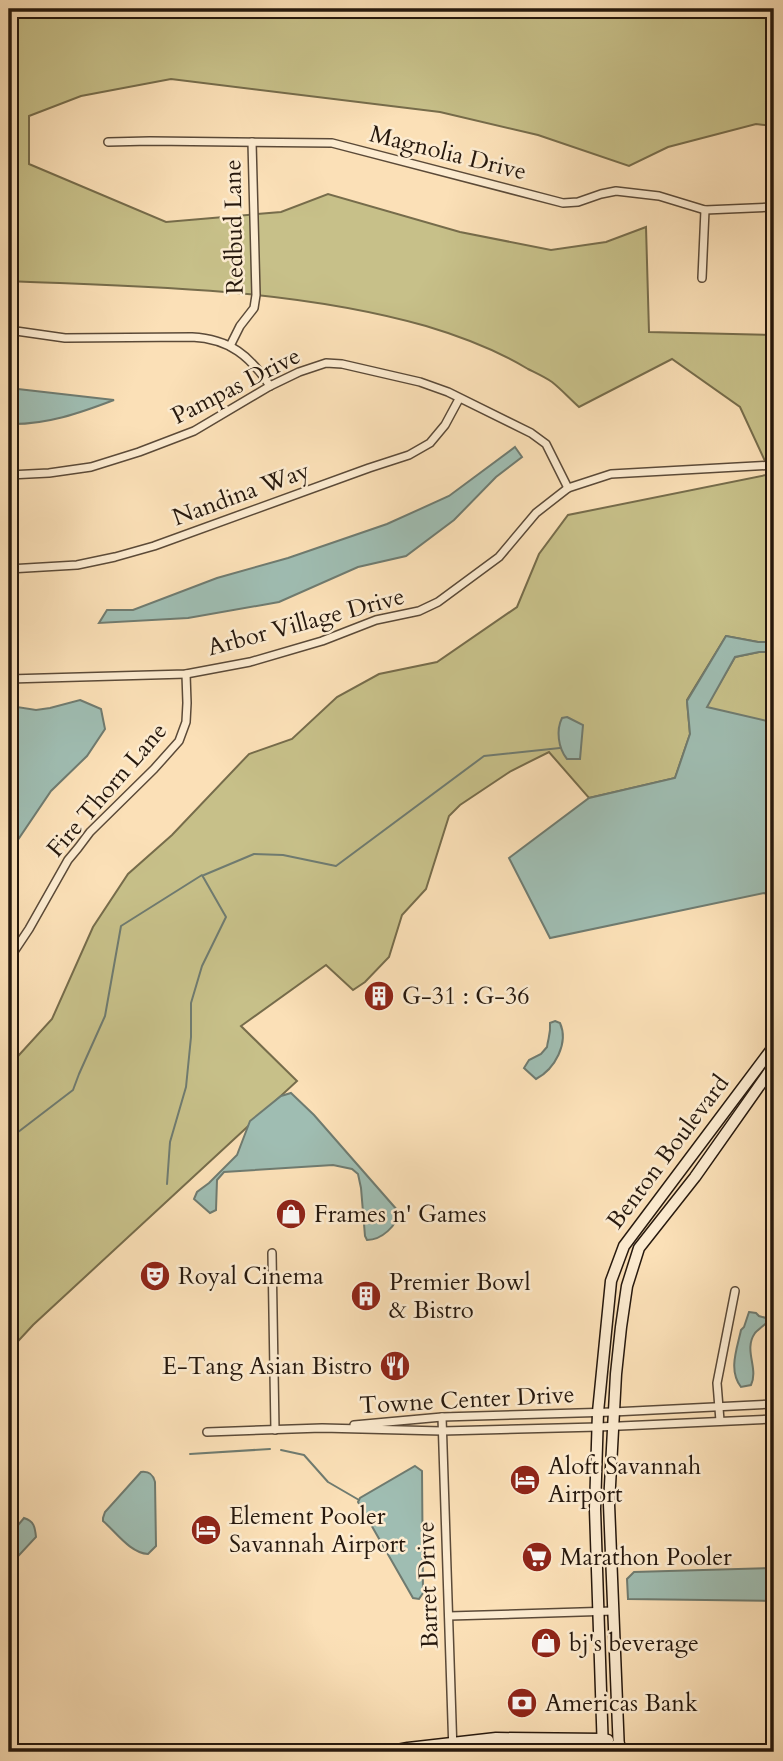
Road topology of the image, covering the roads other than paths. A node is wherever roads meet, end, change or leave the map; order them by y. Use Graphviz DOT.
graph roads {
  1 [pos="108,142"];
  2 [pos="252,142"];
  3 [pos="774,207"];
  4 [pos="705,210"];
  5 [pos="702,278"];
  6 [pos="9,330"];
  7 [pos="230,346"];
  8 [pos="270,386"];
  9 [pos="459,399"];
  10 [pos="774,465"];
  11 [pos="9,475"];
  12 [pos="568,488"];
  13 [pos="9,569"];
  14 [pos="186,674"];
  15 [pos="9,679"];
  16 [pos="9,959"];
  17 [pos="774,1046"];
  18 [pos="774,1065"];
  19 [pos="272,1253"];
  20 [pos="734,1291"];
  21 [pos="774,1404"];
  22 [pos="720,1407"];
  23 [pos="598,1412"];
  24 [pos="613,1412"];
  25 [pos="442,1417"];
  26 [pos="774,1419"];
  27 [pos="720,1421"];
  28 [pos="612,1426"];
  29 [pos="598,1427"];
  30 [pos="322,1428"];
  31 [pos="275,1430"];
  32 [pos="207,1432"];
  33 [pos="442,1432"];
  34 [pos="613,1611"];
  35 [pos="598,1612"];
  36 [pos="449,1616"];
  37 [pos="534,1738"];
  38 [pos="565,1738"];
  39 [pos="603,1739"];
  40 [pos="453,1747"];
  41 [pos="619,1748"];
  42 [pos="534,1750"];
  43 [pos="565,1751"];
  44 [pos="387,1752"];
  45 [pos="475,1752"];
  46 [pos="603,1752"];
  1 -- 2 [label="street, Magnolia Drive"];
  2 -- 4 [label="street, Magnolia Drive"];
  2 -- 7 [label="street, Redbud Lane"];
  3 -- 4 [label="street, Magnolia Drive"];
  4 -- 5 [label="street"];
  6 -- 7 [label="street"];
  7 -- 8 [label="street"];
  8 -- 9 [label="street, Pampas Drive"];
  8 -- 11 [label="street, Pampas Drive"];
  9 -- 12 [label="street, Pampas Drive"];
  9 -- 13 [label="street, Nandina Way"];
  10 -- 12 [label="street, Arbor Village Drive"];
  12 -- 14 [label="street, Arbor Village Drive"];
  14 -- 15 [label="street, Arbor Village Drive"];
  14 -- 16 [label="street, Fire Thorn Lane"];
  17 -- 23 [label="street, Benton Boulevard"];
  18 -- 24 [label="street, Benton Boulevard"];
  19 -- 31 [label="street"];
  20 -- 22 [label="street"];
  21 -- 22 [label="street, Towne Center Drive"];
  22 -- 24 [label="street, Towne Center Drive"];
  22 -- 27 [label="street"];
  23 -- 24 [label="street, Towne Center Drive"];
  23 -- 25 [label="street, Towne Center Drive"];
  23 -- 29 [label="street, Benton Boulevard"];
  24 -- 28 [label="street, Benton Boulevard"];
  25 -- 30 [label="street, Towne Center Drive"];
  25 -- 33 [label="street, Barret Drive"];
  26 -- 27 [label="street, Towne Center Drive"];
  27 -- 28 [label="street, Towne Center Drive"];
  28 -- 29 [label="street, Towne Center Drive"];
  28 -- 34 [label="street, Benton Boulevard"];
  29 -- 33 [label="street, Towne Center Drive"];
  29 -- 35 [label="street, Benton Boulevard"];
  30 -- 31 [label="street, Towne Center Drive"];
  30 -- 33 [label="street, Towne Center Drive"];
  31 -- 32 [label="street, Towne Center Drive"];
  33 -- 36 [label="street, Barret Drive"];
  34 -- 35 [label="street"];
  34 -- 41 [label="street, Benton Boulevard"];
  35 -- 36 [label="street"];
  35 -- 39 [label="street, Benton Boulevard"];
  36 -- 40 [label="street, Barret Drive"];
  37 -- 38 [label="street"];
  37 -- 40 [label="street"];
  37 -- 42 [label="street"];
  38 -- 39 [label="street"];
  38 -- 43 [label="street"];
  39 -- 41 [label="street"];
  39 -- 46 [label="street, Benton Boulevard"];
  40 -- 44 [label="street"];
  41 -- 46 [label="street"];
  42 -- 43 [label="street"];
  42 -- 45 [label="street"];
  43 -- 46 [label="street"];
}
